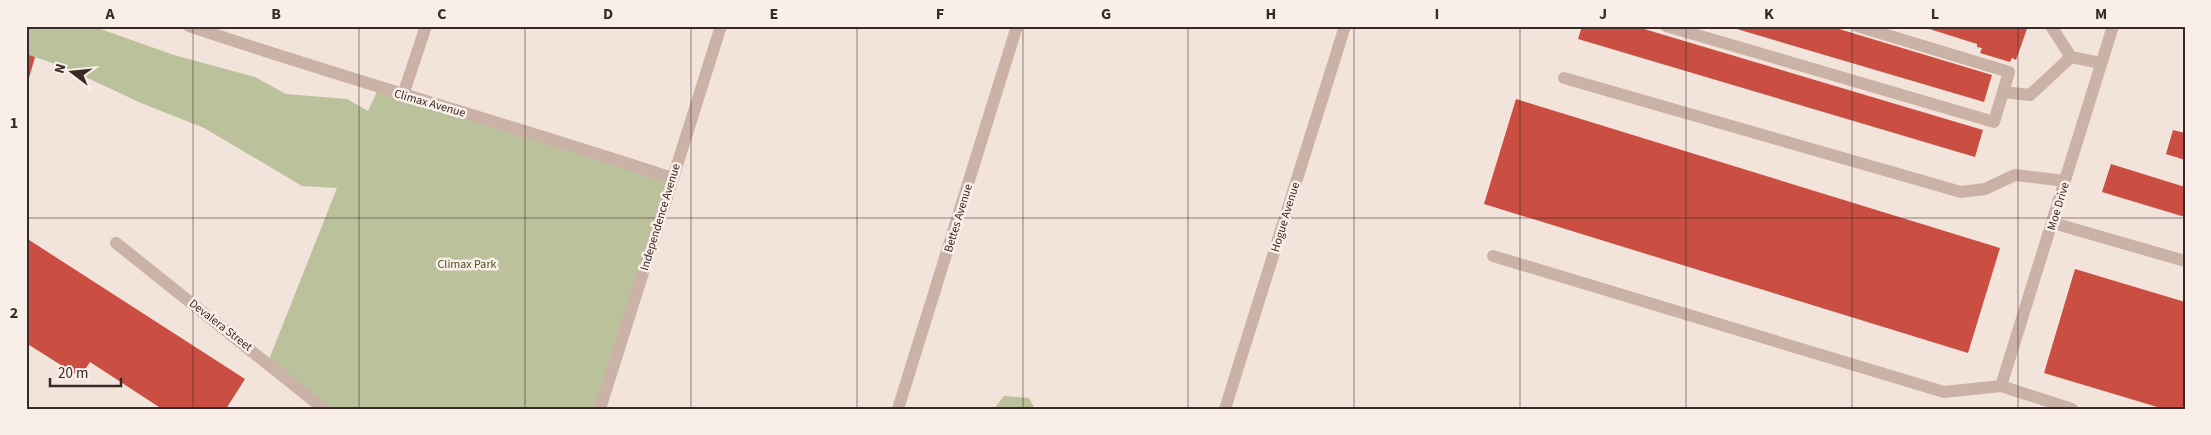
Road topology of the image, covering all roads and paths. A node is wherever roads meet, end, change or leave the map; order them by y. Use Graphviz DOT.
graph roads {
  1 [pos="189,26"];
  2 [pos="426,26"];
  3 [pos="721,26"];
  4 [pos="1017,26"];
  5 [pos="1345,26"];
  6 [pos="1666,26"];
  7 [pos="1857,26"];
  8 [pos="2051,26"];
  9 [pos="2113,26"];
  10 [pos="2071,57"];
  11 [pos="2101,63"];
  12 [pos="1564,78"];
  13 [pos="2003,92"];
  14 [pos="403,95"];
  15 [pos="672,178"];
  16 [pos="2065,181"];
  17 [pos="2053,223"];
  18 [pos="116,243"];
  19 [pos="1493,256"];
  20 [pos="2185,261"];
  21 [pos="2002,386"];
  22 [pos="324,409"];
  23 [pos="600,409"];
  24 [pos="898,409"];
  25 [pos="1225,409"];
  26 [pos="2072,409"];
  1 -- 14 [label="street, Climax Avenue"];
  2 -- 14 [label="street"];
  3 -- 15 [label="street, Independence Avenue"];
  4 -- 24 [label="street, Bettes Avenue"];
  5 -- 25 [label="street, Hogue Avenue"];
  6 -- 13 [label="street"];
  7 -- 13 [label="street"];
  8 -- 10 [label="street"];
  9 -- 11 [label="street, Moe Drive"];
  10 -- 11 [label="street"];
  10 -- 13 [label="street"];
  11 -- 16 [label="street, Moe Drive"];
  12 -- 16 [label="street"];
  14 -- 15 [label="street, Climax Avenue"];
  15 -- 23 [label="street, Independence Avenue"];
  16 -- 17 [label="street, Moe Drive"];
  17 -- 20 [label="street"];
  17 -- 21 [label="street, Moe Drive"];
  18 -- 22 [label="street, Devalera Street"];
  19 -- 21 [label="street"];
  21 -- 26 [label="street"];
}
